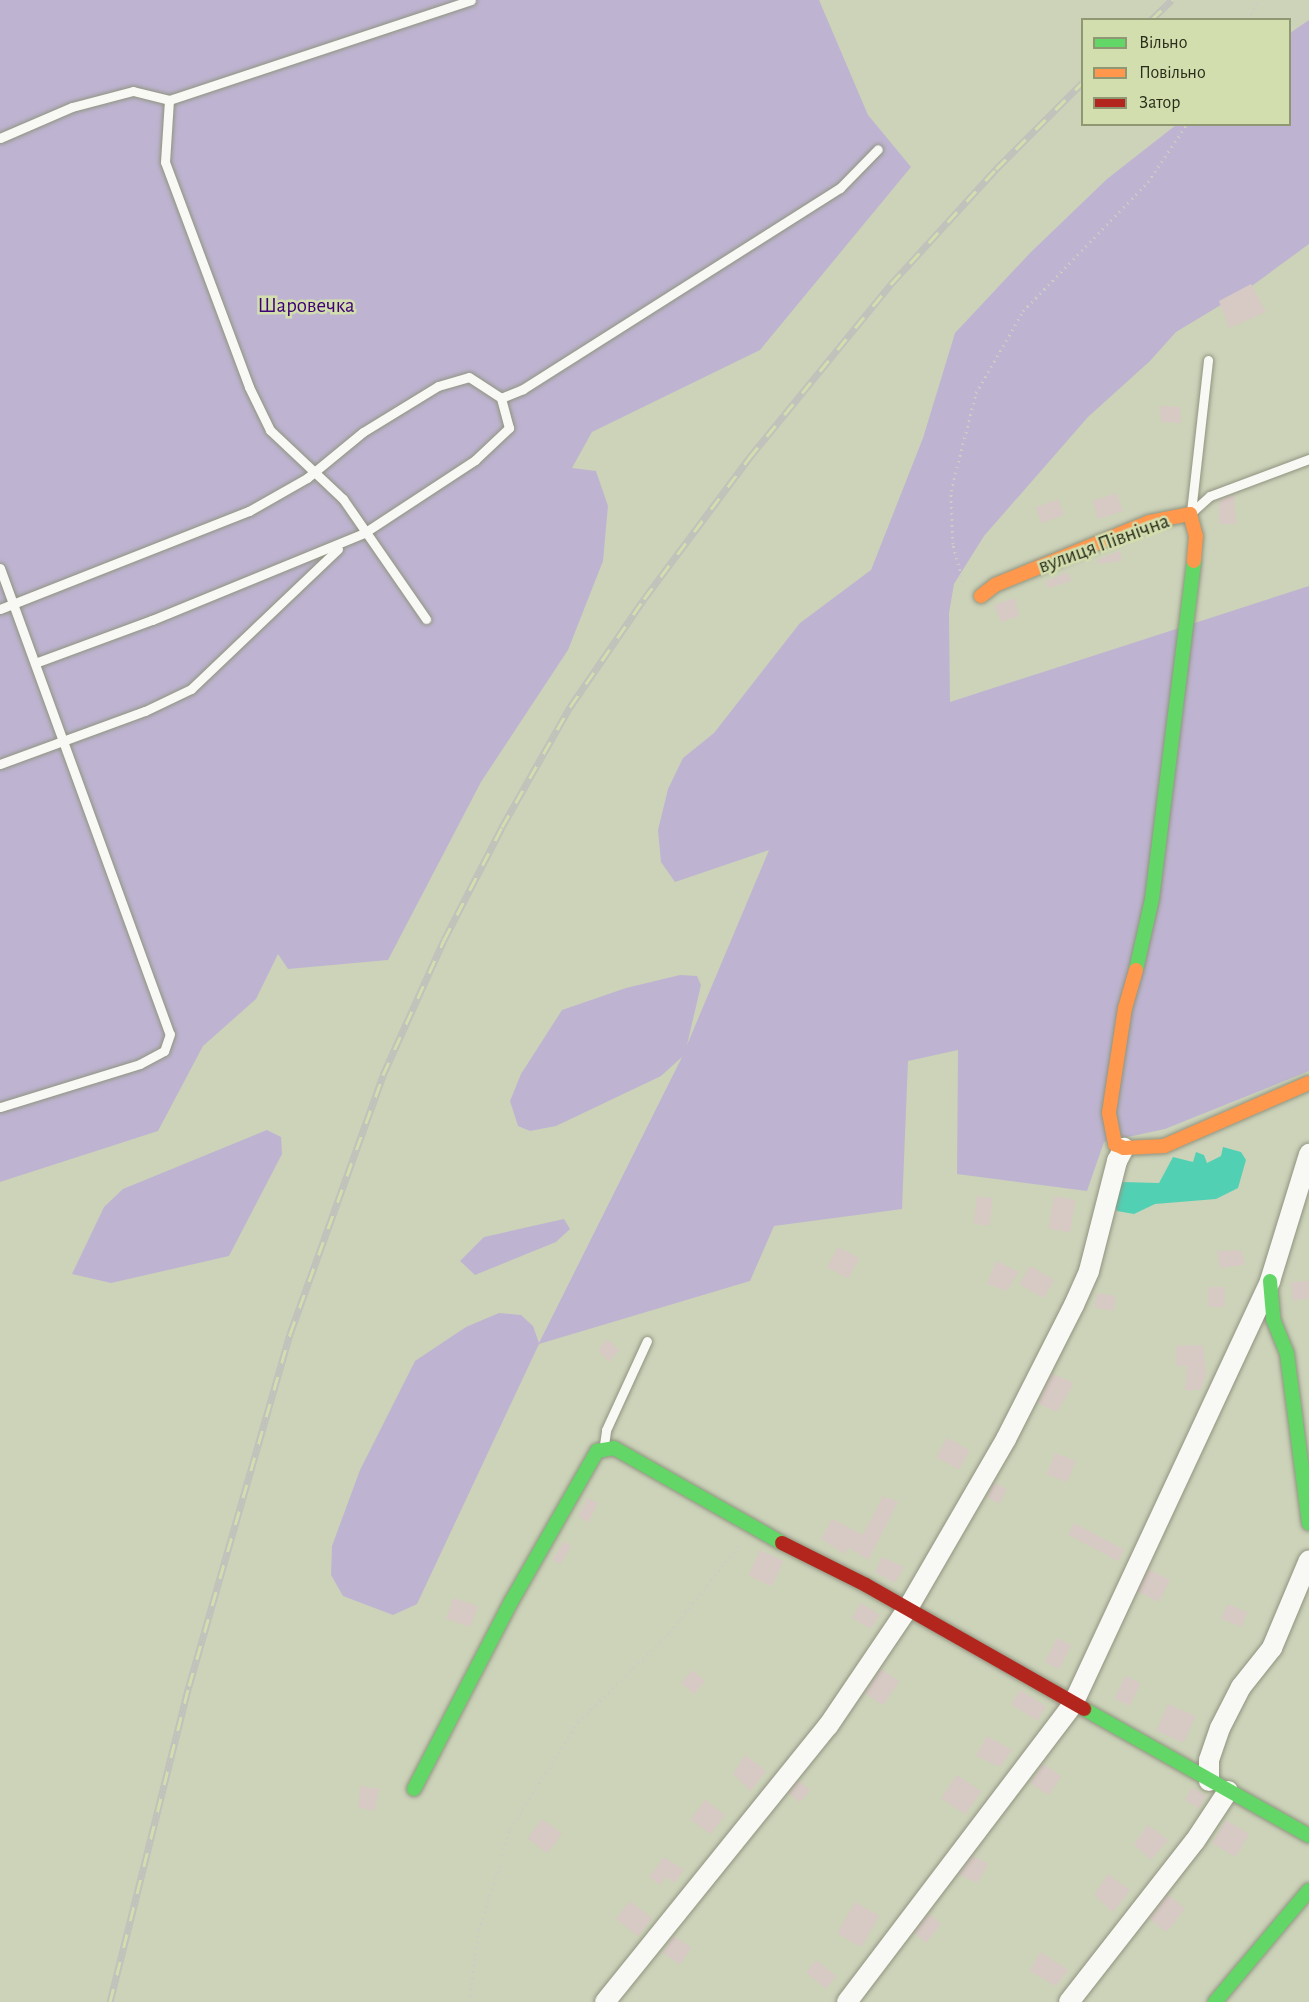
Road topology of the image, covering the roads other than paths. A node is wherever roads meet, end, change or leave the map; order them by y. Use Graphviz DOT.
graph roads {
  1 [pos="471,0"];
  2 [pos="169,100"];
  3 [pos="0,138"];
  4 [pos="878,149"];
  5 [pos="1208,360"];
  6 [pos="501,398"];
  7 [pos="1309,459"];
  8 [pos="316,471"];
  9 [pos="1190,514"];
  10 [pos="364,534"];
  11 [pos="342,545"];
  12 [pos="0,568"];
  13 [pos="981,596"];
  14 [pos="13,604"];
  15 [pos="0,609"];
  16 [pos="426,619"];
  17 [pos="35,663"];
  18 [pos="63,740"];
  19 [pos="0,764"];
  20 [pos="1309,1083"];
  21 [pos="0,1107"];
  22 [pos="1125,1148"];
  23 [pos="1309,1154"];
  24 [pos="1270,1281"];
  25 [pos="647,1341"];
  26 [pos="604,1448"];
  27 [pos="1309,1524"];
  28 [pos="1309,1560"];
  29 [pos="908,1608"];
  30 [pos="1073,1704"];
  31 [pos="1209,1782"];
  32 [pos="414,1789"];
  33 [pos="1228,1791"];
  34 [pos="1309,1836"];
  35 [pos="1309,1890"];
  36 [pos="605,2002"];
  37 [pos="847,2002"];
  38 [pos="1069,2002"];
  39 [pos="1215,2002"];
  1 -- 2 [label="lane"];
  2 -- 3 [label="lane"];
  2 -- 8 [label="lane"];
  4 -- 6 [label="lane"];
  5 -- 9 [label="lane"];
  6 -- 8 [label="lane"];
  6 -- 10 [label="lane"];
  7 -- 9 [label="lane"];
  8 -- 10 [label="lane"];
  8 -- 14 [label="lane"];
  9 -- 13 [label="street, вулиця Північна"];
  9 -- 22 [label="street, вулиця Північна"];
  10 -- 11 [label="lane"];
  10 -- 16 [label="lane"];
  11 -- 17 [label="lane"];
  11 -- 18 [label="lane"];
  12 -- 14 [label="lane"];
  14 -- 15 [label="lane"];
  14 -- 17 [label="lane"];
  17 -- 18 [label="lane"];
  18 -- 19 [label="lane"];
  18 -- 21 [label="lane"];
  20 -- 22 [label="street"];
  22 -- 29 [label="street"];
  23 -- 24 [label="street"];
  24 -- 27 [label="street"];
  24 -- 30 [label="street"];
  25 -- 26 [label="lane"];
  26 -- 29 [label="street"];
  26 -- 32 [label="street"];
  28 -- 31 [label="street"];
  29 -- 30 [label="street"];
  29 -- 36 [label="street"];
  30 -- 31 [label="street"];
  30 -- 37 [label="street"];
  31 -- 33 [label="street"];
  33 -- 34 [label="street"];
  33 -- 38 [label="street"];
  35 -- 39 [label="street"];
}
